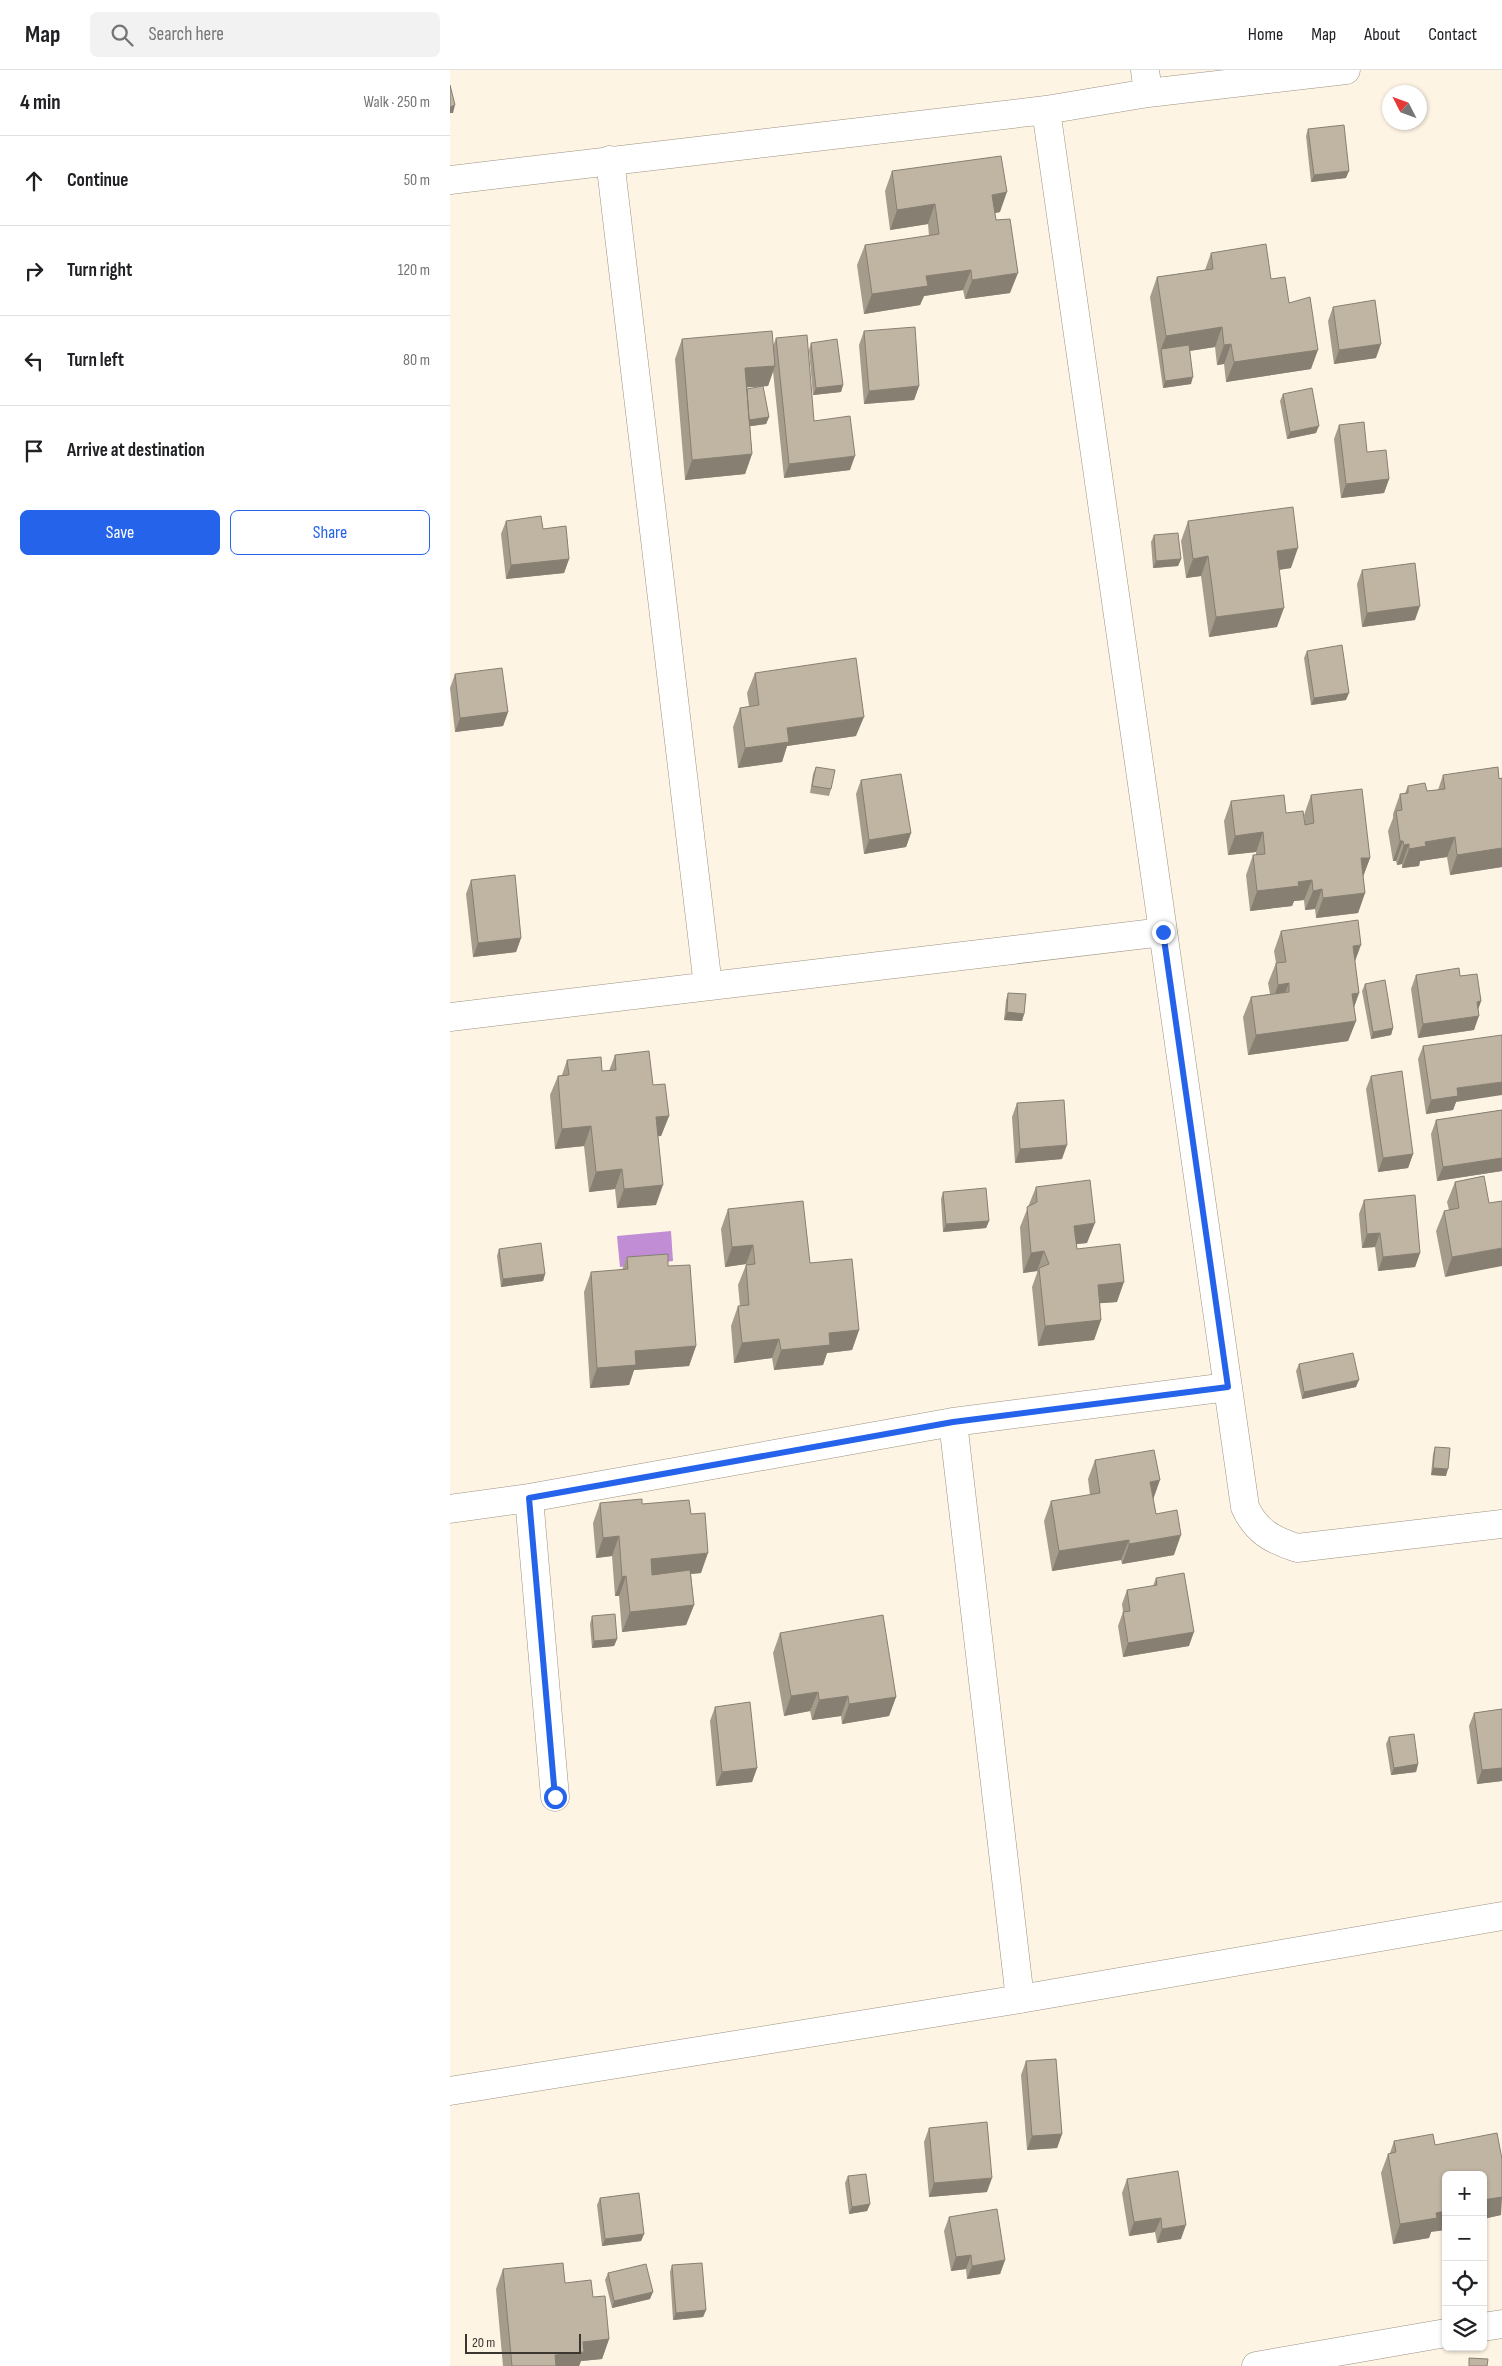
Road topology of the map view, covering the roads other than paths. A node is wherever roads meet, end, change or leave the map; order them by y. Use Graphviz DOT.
graph roads {
  1 [pos="1346,70"];
  2 [pos="1147,82"];
  3 [pos="1046,110"];
  4 [pos="610,160"];
  5 [pos="450,180"];
  6 [pos="1163,932"];
  7 [pos="708,986"];
  8 [pos="450,1017"];
  9 [pos="1228,1387"];
  10 [pos="953,1422"];
  11 [pos="529,1498"];
  12 [pos="450,1509"];
  13 [pos="1502,1524"];
  14 [pos="555,1797"];
  15 [pos="1502,1916"];
  16 [pos="1020,1999"];
  17 [pos="450,2091"];
  18 [pos="1502,2324"];
  19 [pos="1487,2326"];
  20 [pos="1442,2334"];
  21 [pos="1256,2366"];
  1 -- 2 [label="street"];
  2 -- 3 [label="street"];
  3 -- 4 [label="street"];
  3 -- 6 [label="street"];
  4 -- 5 [label="street"];
  4 -- 7 [label="street"];
  6 -- 7 [label="street"];
  6 -- 9 [label="street"];
  7 -- 8 [label="street"];
  9 -- 10 [label="street"];
  9 -- 13 [label="street"];
  10 -- 11 [label="street"];
  10 -- 16 [label="street"];
  11 -- 12 [label="street"];
  11 -- 14 [label="street"];
  15 -- 16 [label="street"];
  16 -- 17 [label="street"];
  18 -- 19 [label="street"];
  20 -- 21 [label="street"];
}
